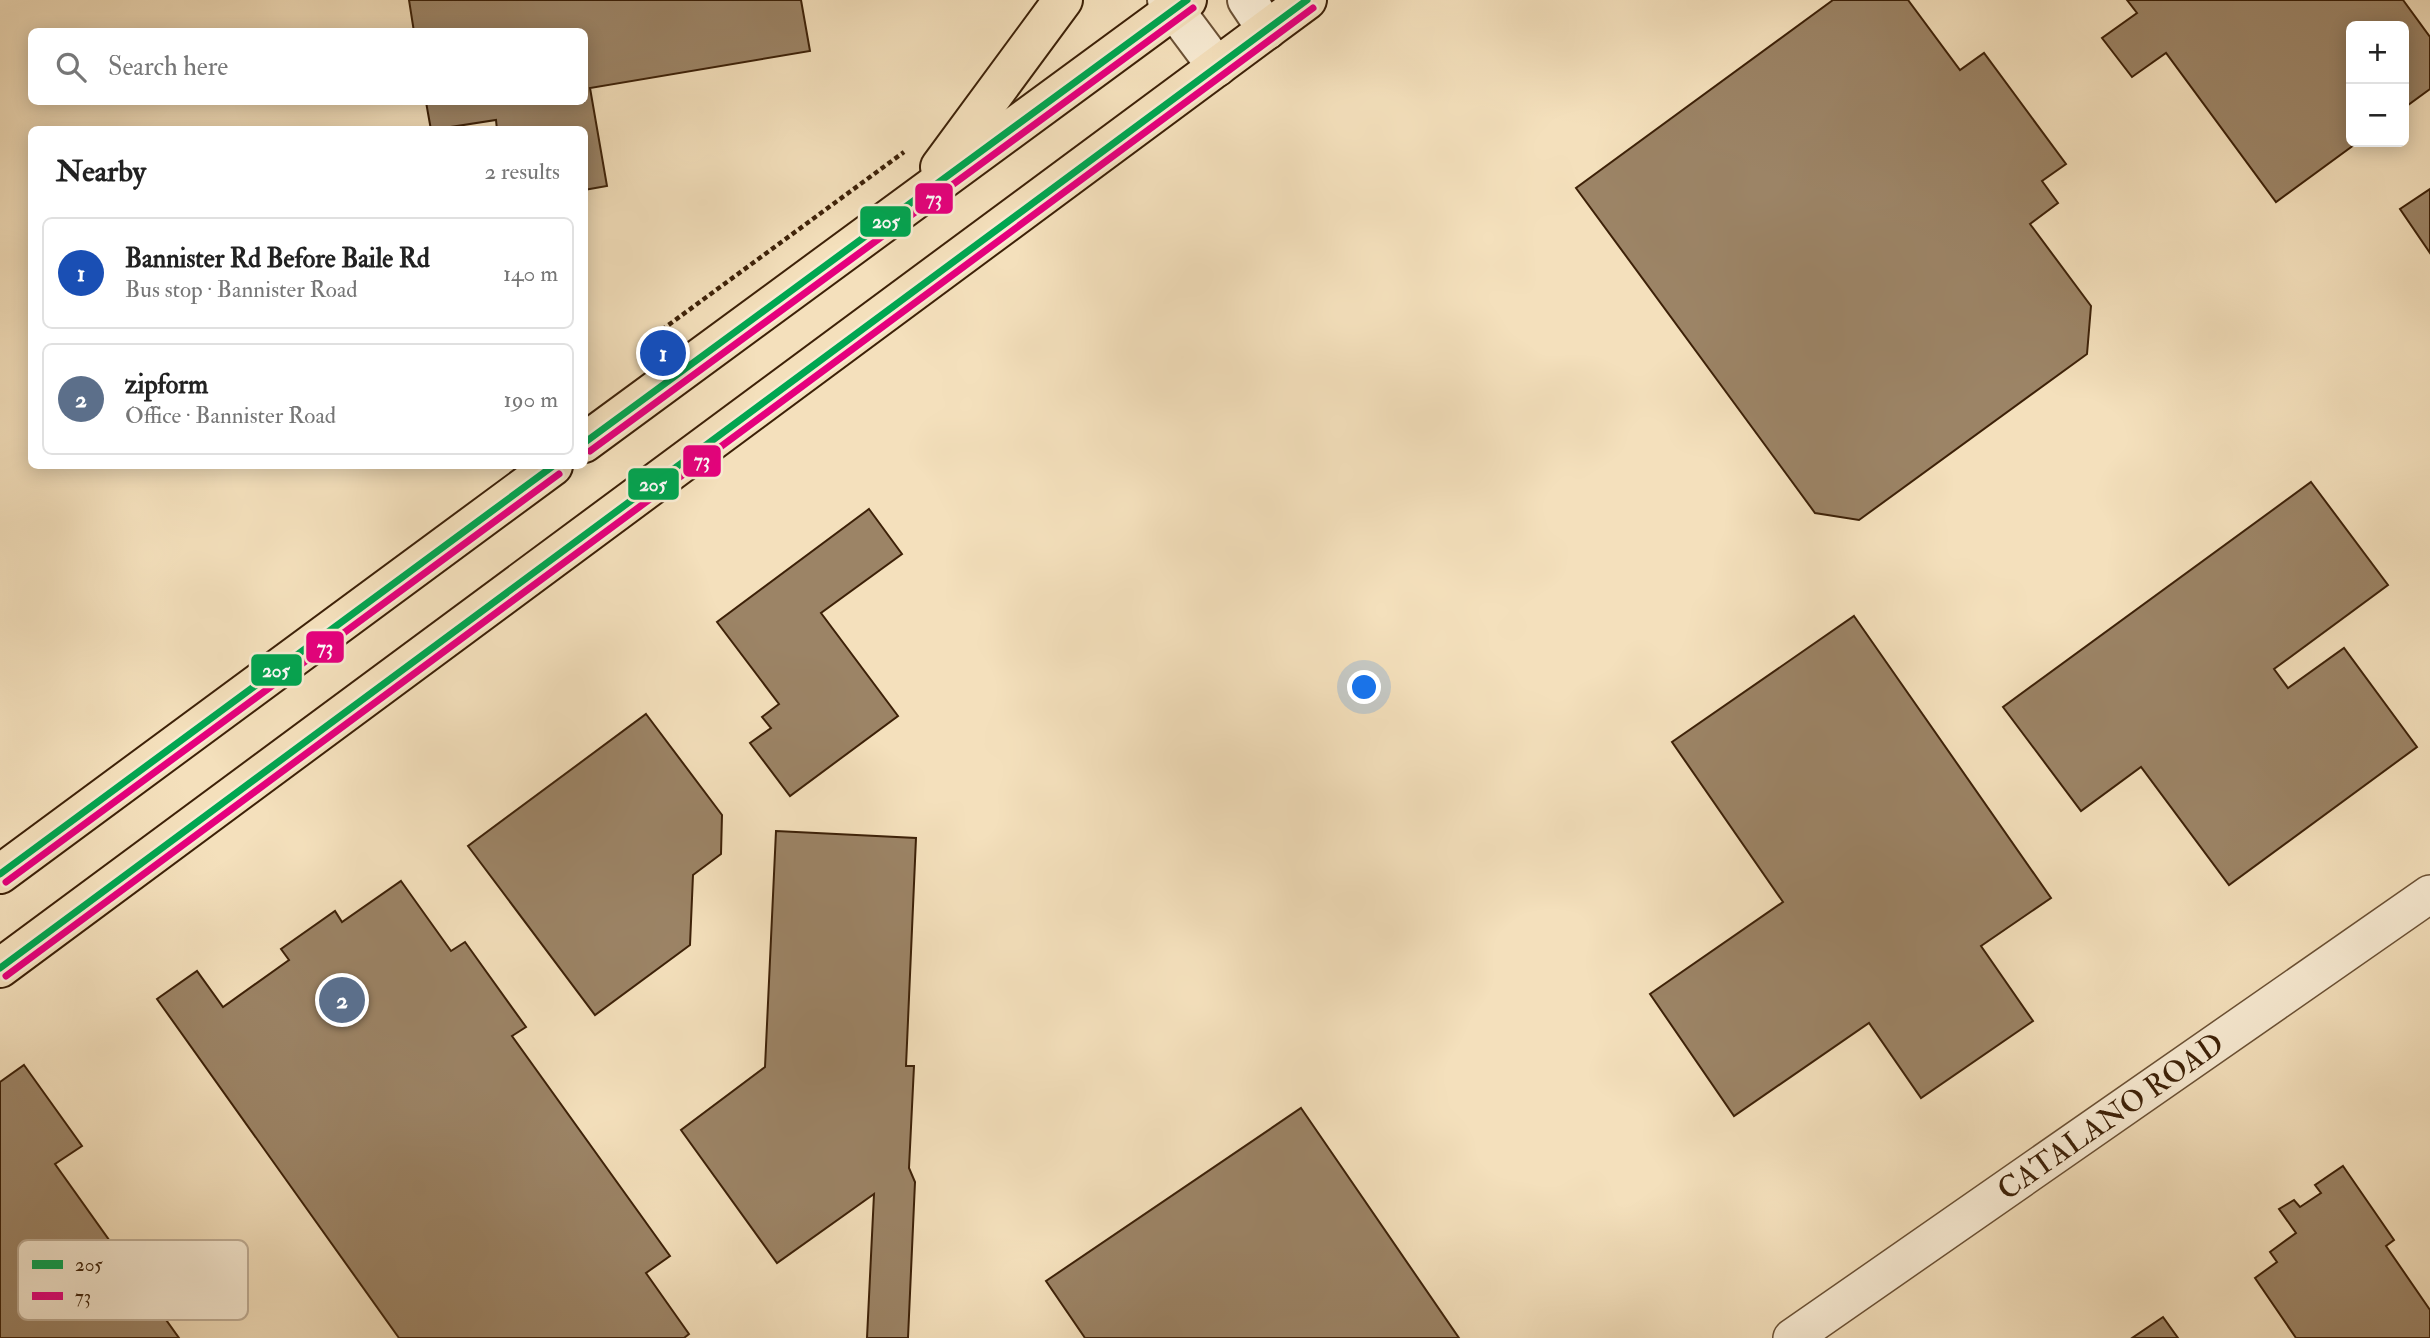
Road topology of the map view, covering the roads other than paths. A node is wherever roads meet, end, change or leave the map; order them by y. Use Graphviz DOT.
graph roads {
  1 [pos="1063,0"];
  2 [pos="1307,0"];
  3 [pos="1176,4"];
  4 [pos="1257,15"];
  5 [pos="1217,68"];
  6 [pos="918,197"];
  7 [pos="588,440"];
  8 [pos="549,469"];
  9 [pos="0,874"];
  10 [pos="2430,894"];
  11 [pos="0,968"];
  12 [pos="1792,1338"];
  1 -- 6 [label="main road"];
  2 -- 4 [label="main road"];
  3 -- 5 [label="street"];
  3 -- 6 [label="main road"];
  4 -- 5 [label="main road"];
  5 -- 11 [label="main road"];
  6 -- 7 [label="main road"];
  8 -- 9 [label="main road"];
  10 -- 12 [label="street, CATALANO ROAD"];
}
